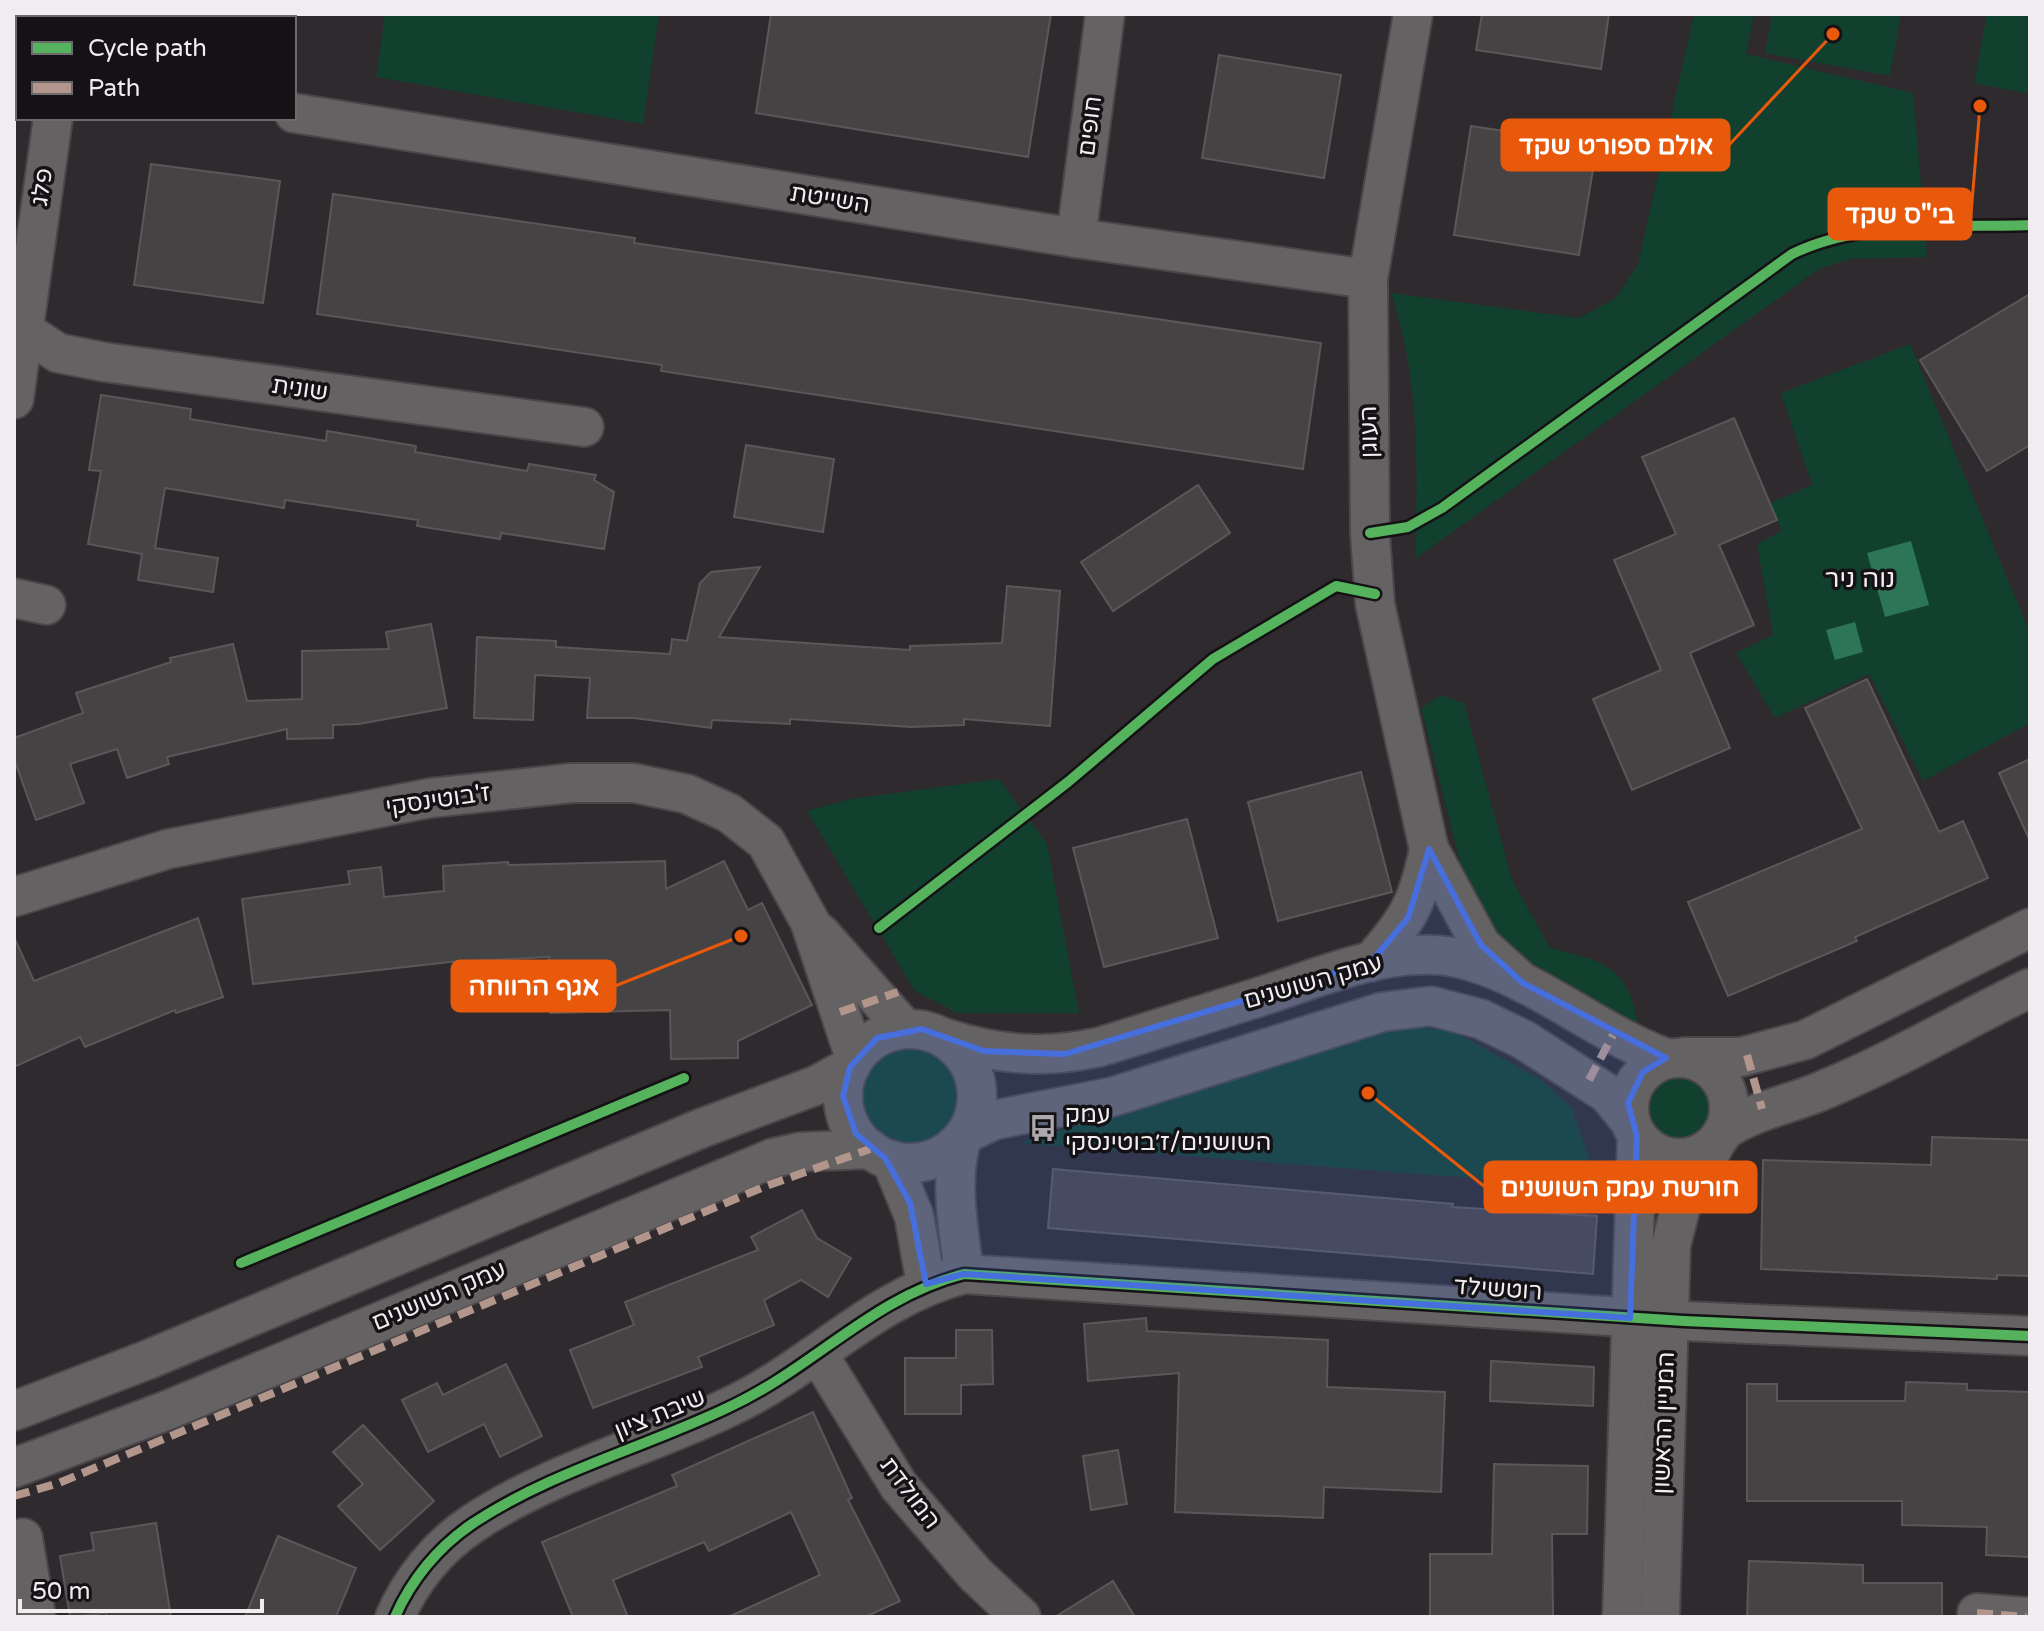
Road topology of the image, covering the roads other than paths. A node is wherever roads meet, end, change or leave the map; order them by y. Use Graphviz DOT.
graph roads {
  1 [pos="1105,14"];
  2 [pos="1413,14"];
  3 [pos="296,113"];
  4 [pos="52,120"];
  5 [pos="30,163"];
  6 [pos="1076,238"];
  7 [pos="1368,279"];
  8 [pos="23,330"];
  9 [pos="14,399"];
  10 [pos="584,427"];
  11 [pos="1429,849"];
  12 [pos="14,897"];
  13 [pos="810,922"];
  14 [pos="2030,928"];
  15 [pos="1371,962"];
  16 [pos="1523,983"];
  17 [pos="2030,988"];
  18 [pos="905,1029"];
  19 [pos="945,1038"];
  20 [pos="1675,1058"];
  21 [pos="852,1062"];
  22 [pos="1633,1128"];
  23 [pos="964,1137"];
  24 [pos="1720,1137"];
  25 [pos="880,1155"];
  26 [pos="964,1274"];
  27 [pos="926,1284"];
  28 [pos="1630,1318"];
  29 [pos="1668,1320"];
  30 [pos="2030,1336"];
  31 [pos="818,1354"];
  32 [pos="14,1411"];
  33 [pos="14,1468"];
  34 [pos="23,1538"];
  35 [pos="1977,1613"];
  36 [pos="36,1617"];
  37 [pos="395,1617"];
  38 [pos="1021,1617"];
  39 [pos="1622,1617"];
  40 [pos="1660,1617"];
  41 [pos="2026,1617"];
  1 -- 6 [label="street, חופים"];
  2 -- 7 [label="street, העוגן"];
  3 -- 6 [label="street, השייטת"];
  4 -- 5 [label="street, פלג"];
  5 -- 8 [label="street, פלג"];
  6 -- 7 [label="street, השייטת"];
  7 -- 11 [label="street, העוגן"];
  8 -- 9 [label="street, פלג"];
  8 -- 10 [label="street, שונית"];
  11 -- 15 [label="street, העוגן"];
  11 -- 16 [label="street, העוגן"];
  12 -- 13 [label="street, ז'בוטינסקי"];
  13 -- 18 [label="street, ז'בוטינסקי"];
  13 -- 21 [label="street, ז'בוטינסקי"];
  14 -- 20 [label="street, עמק השושנים"];
  15 -- 16 [label="street, עמק השושנים"];
  15 -- 19 [label="street, עמק השושנים"];
  16 -- 20 [label="street, עמק השושנים"];
  17 -- 24 [label="street"];
  18 -- 19 [label="street"];
  18 -- 21 [label="street"];
  19 -- 23 [label="street"];
  20 -- 22 [label="street"];
  20 -- 24 [label="street"];
  21 -- 25 [label="street"];
  21 -- 32 [label="street"];
  22 -- 23 [label="street, עמק השושנים"];
  22 -- 24 [label="street"];
  22 -- 28 [label="street, המניין הראשון"];
  23 -- 25 [label="street"];
  23 -- 26 [label="street"];
  24 -- 29 [label="street, המניין הראשון"];
  25 -- 27 [label="street"];
  25 -- 33 [label="street, עמק השושנים"];
  26 -- 27 [label="street, שיבת ציון"];
  26 -- 28 [label="street, רוטשילד"];
  27 -- 31 [label="street, שיבת ציון"];
  28 -- 29 [label="street, רוטשילד"];
  28 -- 39 [label="street, המניין הראשון"];
  29 -- 30 [label="street, רוטשילד"];
  29 -- 40 [label="street, המניין הראשון"];
  31 -- 37 [label="street, שיבת ציון"];
  31 -- 38 [label="street, המולדת"];
  34 -- 36 [label="street"];
  35 -- 41 [label="street"];
}
